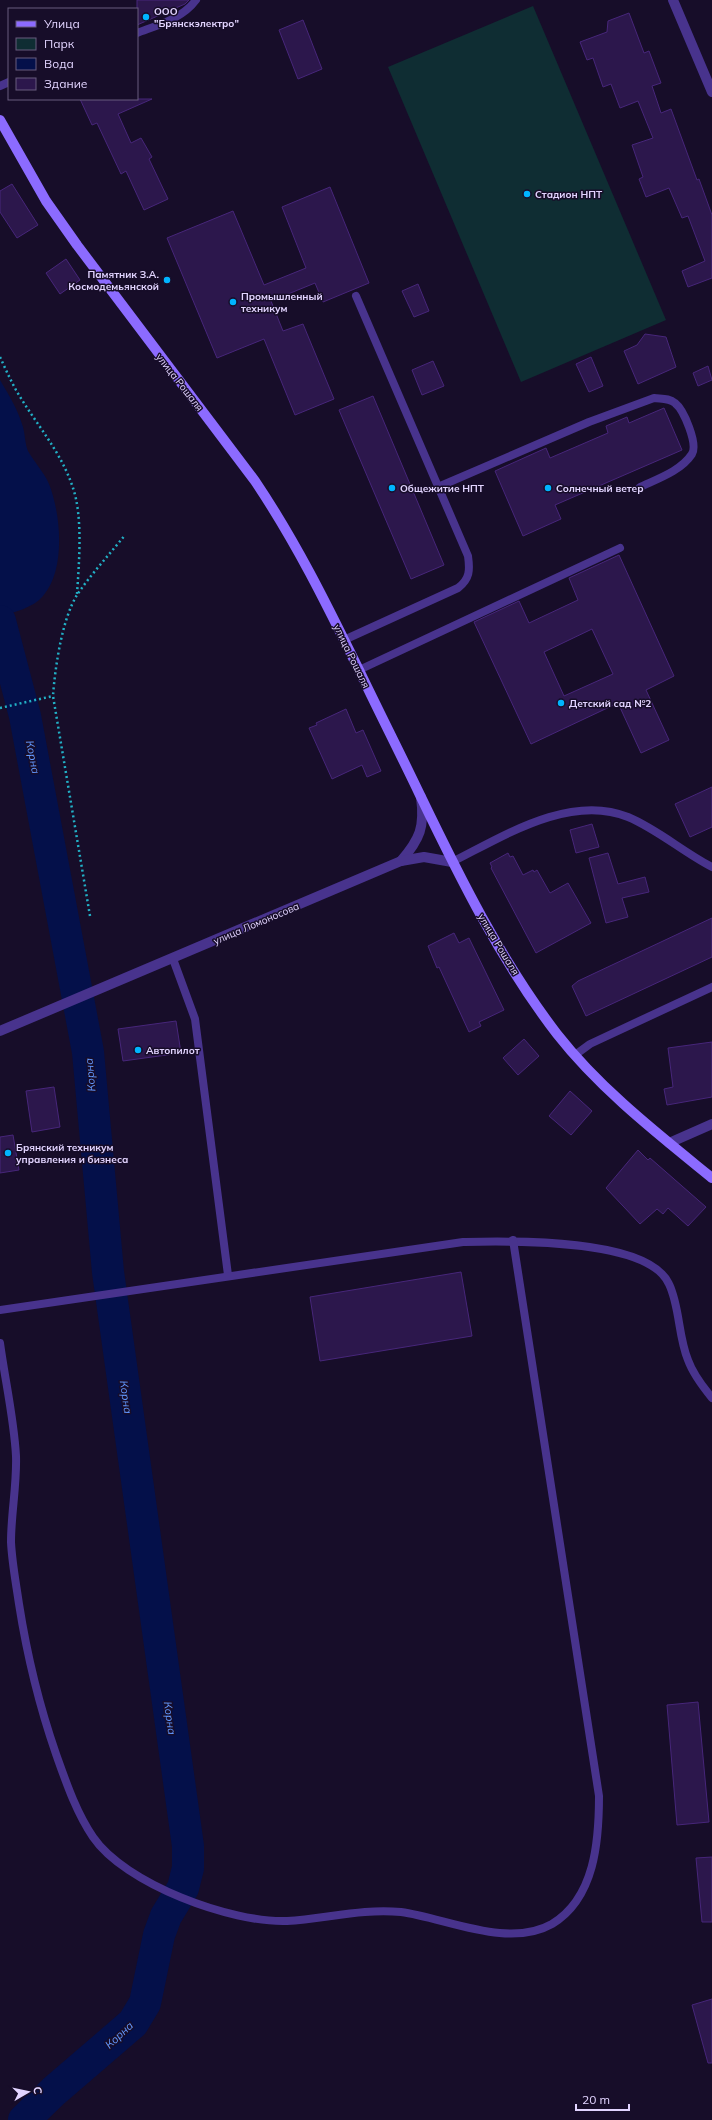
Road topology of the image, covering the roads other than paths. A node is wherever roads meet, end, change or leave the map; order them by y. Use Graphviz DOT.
graph roads {
  1 [pos="196,0"];
  2 [pos="673,0"];
  3 [pos="138,33"];
  4 [pos="712,92"];
  5 [pos="0,120"];
  6 [pos="356,296"];
  7 [pos="438,487"];
  8 [pos="640,487"];
  9 [pos="620,548"];
  10 [pos="344,640"];
  11 [pos="359,670"];
  12 [pos="420,795"];
  13 [pos="712,857"];
  14 [pos="401,861"];
  15 [pos="452,862"];
  16 [pos="702,862"];
  17 [pos="712,867"];
  18 [pos="173,959"];
  19 [pos="712,987"];
  20 [pos="0,1031"];
  21 [pos="575,1055"];
  22 [pos="712,1124"];
  23 [pos="669,1143"];
  24 [pos="712,1178"];
  25 [pos="514,1240"];
  26 [pos="228,1275"];
  27 [pos="0,1310"];
  28 [pos="0,1343"];
  29 [pos="712,1398"];
  1 -- 3 [label="lane"];
  2 -- 4 [label="street"];
  5 -- 10 [label="main road, улица Рошаля"];
  6 -- 7 [label="lane"];
  7 -- 8 [label="lane"];
  7 -- 10 [label="lane"];
  9 -- 11 [label="lane"];
  10 -- 11 [label="main road, улица Рошаля"];
  11 -- 12 [label="main road, улица Рошаля"];
  12 -- 14 [label="street, улица Ломоносова"];
  12 -- 15 [label="main road, улица Рошаля"];
  13 -- 16 [label="lane"];
  14 -- 15 [label="street, улица Ломоносова"];
  14 -- 18 [label="street, улица Ломоносова"];
  15 -- 16 [label="lane"];
  15 -- 21 [label="main road, улица Рошаля"];
  16 -- 17 [label="lane"];
  18 -- 20 [label="street, улица Ломоносова"];
  18 -- 26 [label="lane"];
  19 -- 21 [label="lane"];
  21 -- 23 [label="main road, улица Рошаля"];
  22 -- 23 [label="street"];
  23 -- 24 [label="main road, улица Рошаля"];
  25 -- 26 [label="lane"];
  25 -- 28 [label="lane"];
  25 -- 29 [label="lane"];
  26 -- 27 [label="lane"];
}
